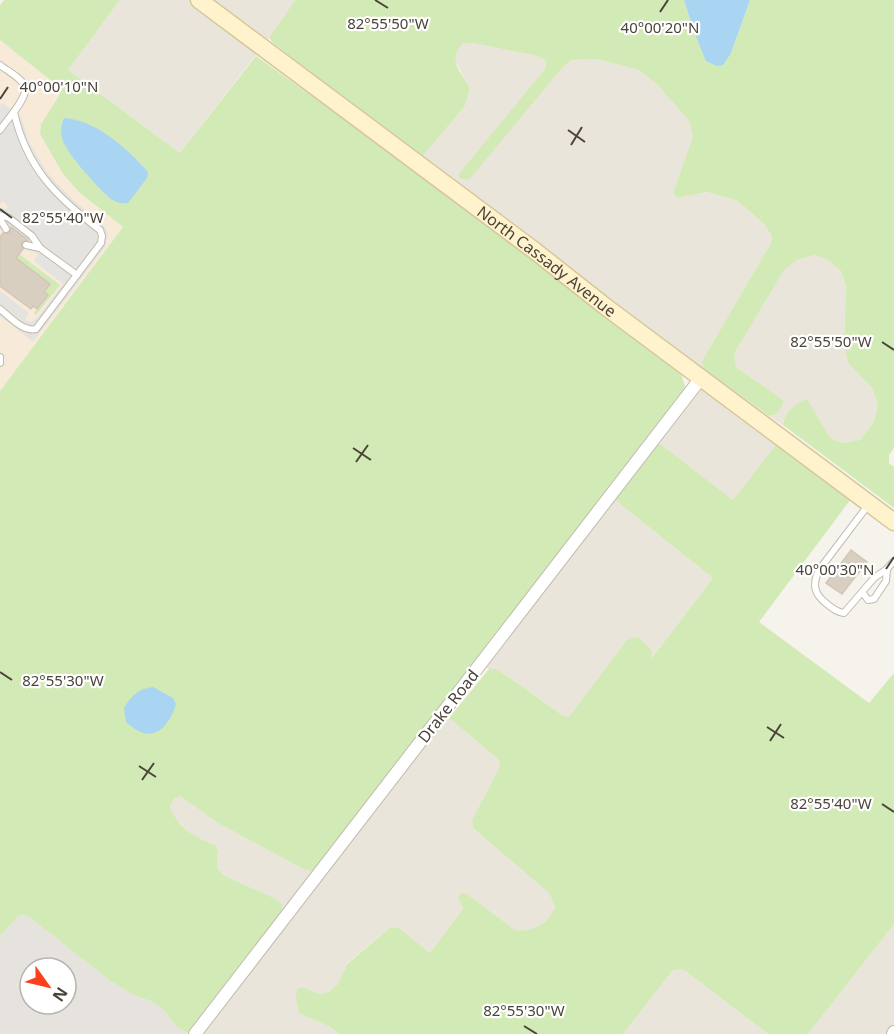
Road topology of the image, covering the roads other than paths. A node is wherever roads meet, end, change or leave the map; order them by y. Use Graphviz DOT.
graph roads {
  1 [pos="199,0"];
  2 [pos="0,65"];
  3 [pos="14,111"];
  4 [pos="0,130"];
  5 [pos="0,217"];
  6 [pos="6,229"];
  7 [pos="26,244"];
  8 [pos="40,248"];
  9 [pos="77,275"];
  10 [pos="0,309"];
  11 [pos="0,357"];
  12 [pos="0,363"];
  13 [pos="701,378"];
  14 [pos="869,504"];
  15 [pos="894,522"];
  16 [pos="894,561"];
  17 [pos="886,570"];
  18 [pos="863,593"];
  19 [pos="195,1034"];
  1 -- 13 [label="main road, North Cassady Avenue"];
  2 -- 3 [label="lane"];
  3 -- 4 [label="lane"];
  3 -- 9 [label="lane"];
  5 -- 6 [label="lane"];
  5 -- 8 [label="lane"];
  7 -- 8 [label="lane"];
  8 -- 9 [label="lane"];
  9 -- 10 [label="lane"];
  11 -- 12 [label="lane"];
  13 -- 14 [label="main road, North Cassady Avenue"];
  13 -- 19 [label="street, Drake Road"];
  14 -- 15 [label="main road, North Cassady Avenue"];
  14 -- 18 [label="lane"];
  16 -- 17 [label="lane"];
  17 -- 18 [label="lane"];
  17 -- 18 [label="lane"];
}
